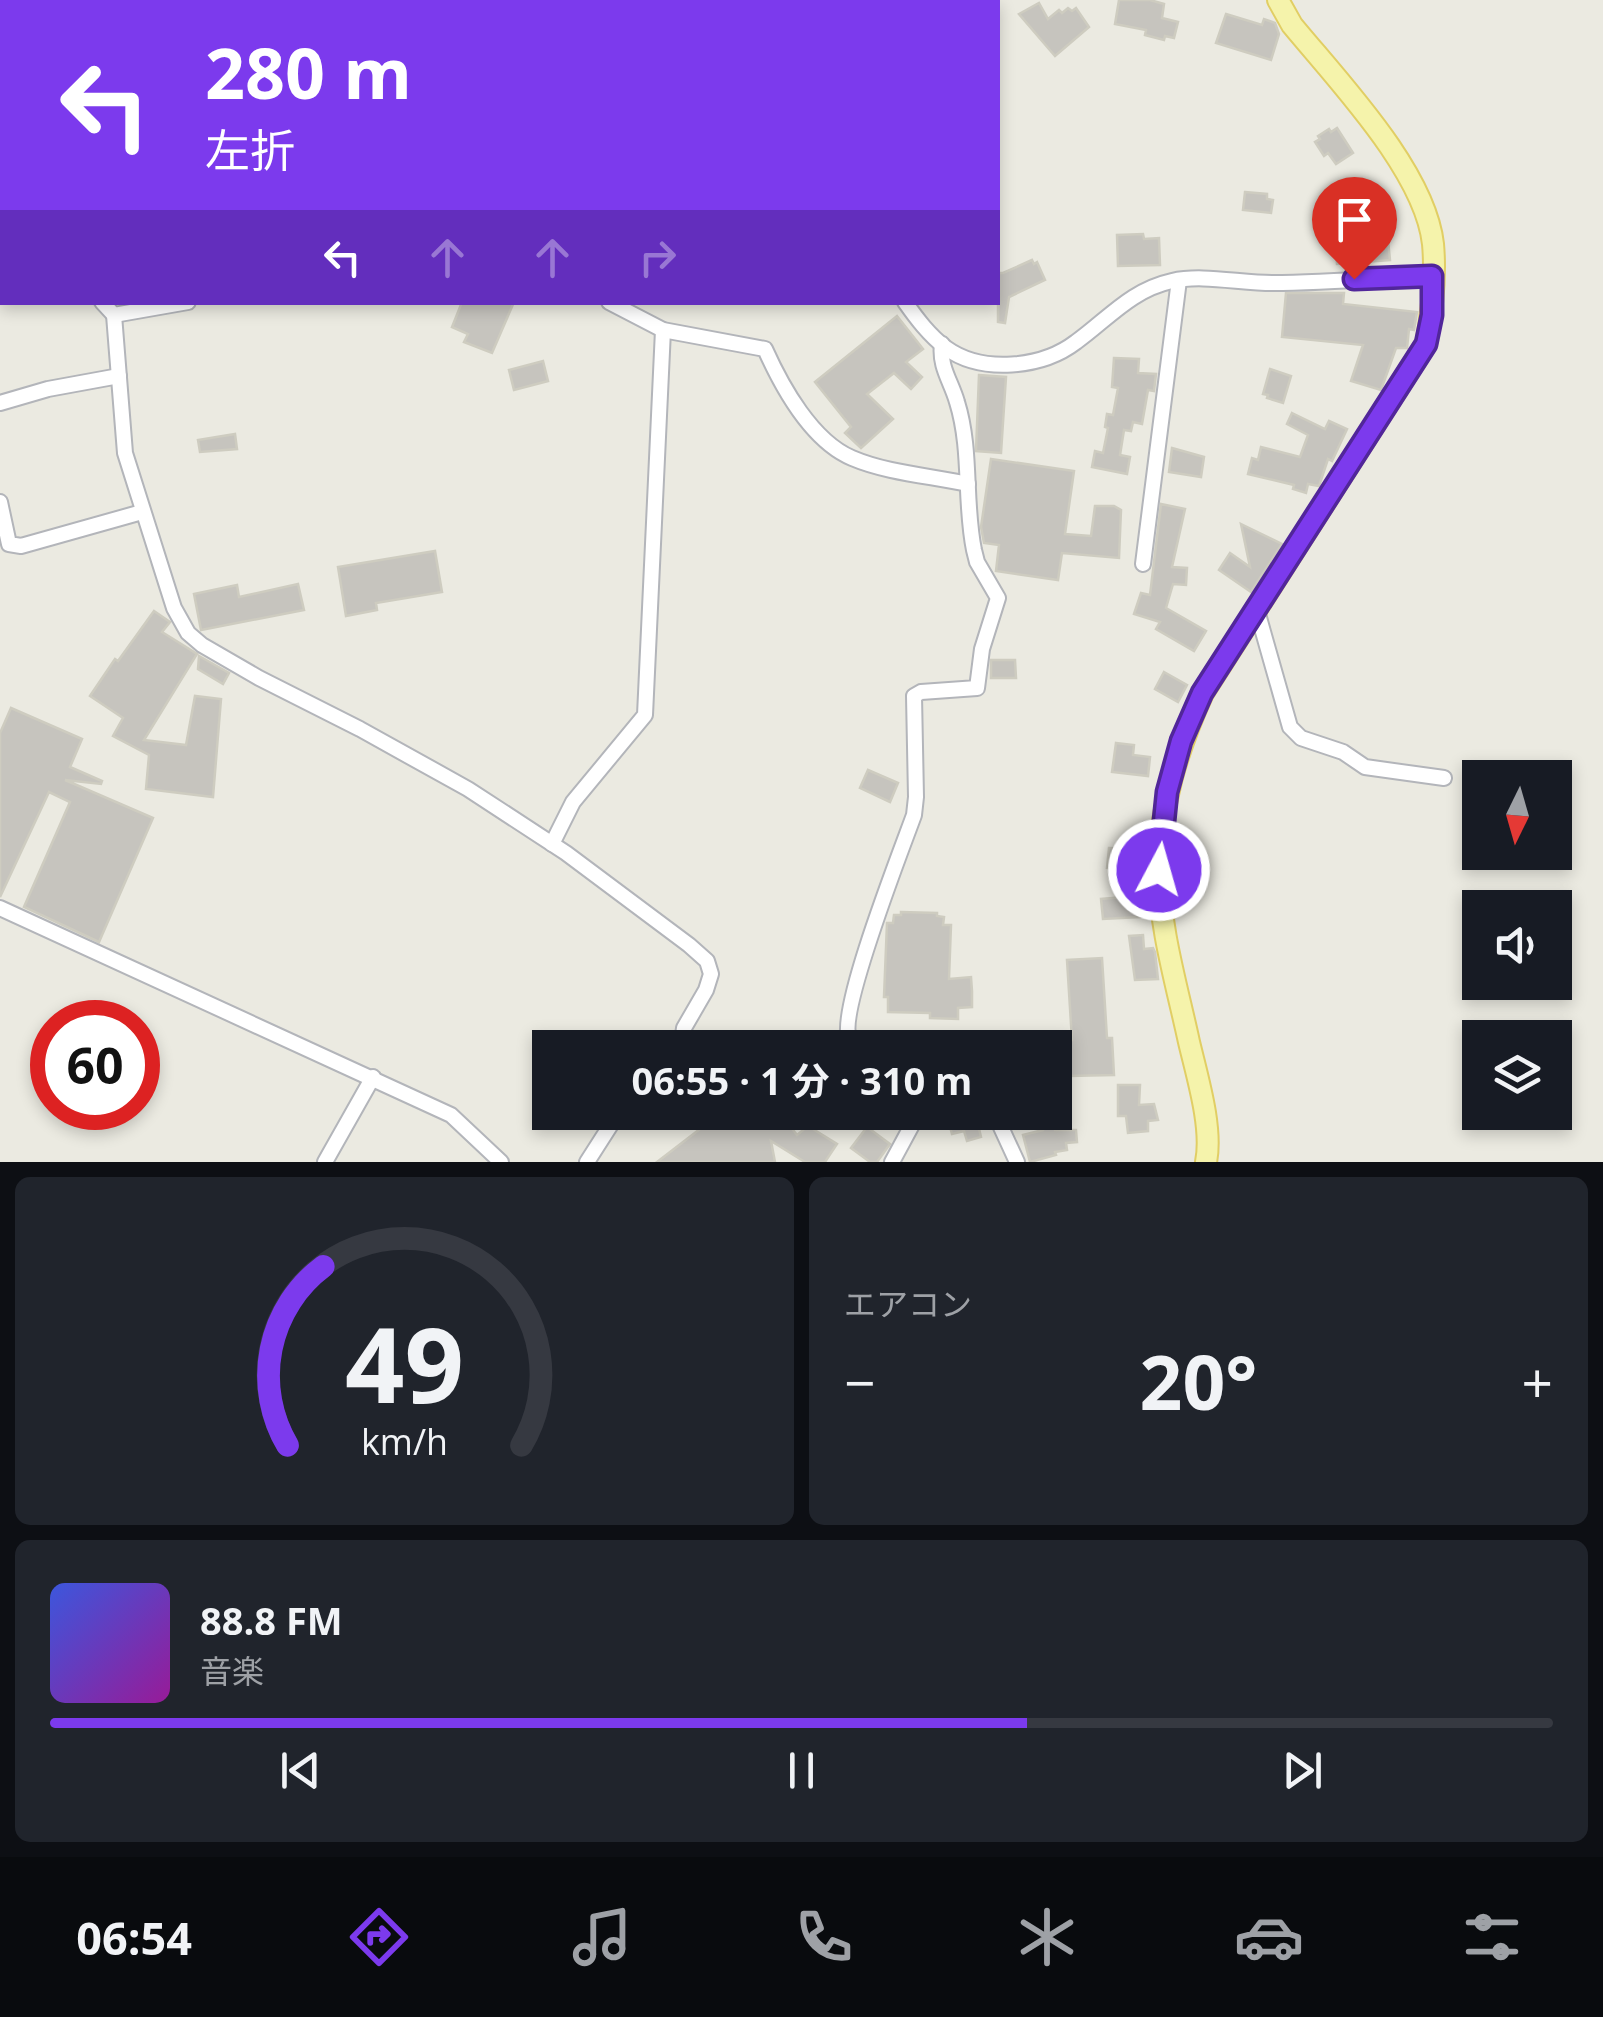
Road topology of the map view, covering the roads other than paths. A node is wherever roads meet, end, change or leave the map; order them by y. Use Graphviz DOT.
graph roads {
  1 [pos="1278,0"];
  2 [pos="1432,276"];
  3 [pos="1179,280"];
  4 [pos="105,305"];
  5 [pos="171,305"];
  6 [pos="615,305"];
  7 [pos="907,305"];
  8 [pos="114,315"];
  9 [pos="663,330"];
  10 [pos="942,344"];
  11 [pos="119,376"];
  12 [pos="0,403"];
  13 [pos="968,484"];
  14 [pos="0,502"];
  15 [pos="142,512"];
  16 [pos="1143,564"];
  17 [pos="1256,607"];
  18 [pos="1444,778"];
  19 [pos="552,844"];
  20 [pos="0,908"];
  21 [pos="686,1030"];
  22 [pos="847,1030"];
  23 [pos="373,1077"];
  24 [pos="607,1130"];
  25 [pos="909,1130"];
  26 [pos="1002,1130"];
  27 [pos="325,1162"];
  28 [pos="501,1162"];
  29 [pos="587,1162"];
  30 [pos="892,1162"];
  31 [pos="1017,1162"];
  32 [pos="1206,1162"];
  1 -- 2 [label="main road"];
  2 -- 3 [label="street"];
  2 -- 17 [label="main road"];
  3 -- 10 [label="street"];
  3 -- 16 [label="street"];
  4 -- 8 [label="street"];
  5 -- 8 [label="street"];
  6 -- 9 [label="street"];
  7 -- 10 [label="street"];
  8 -- 11 [label="street"];
  9 -- 13 [label="street"];
  9 -- 19 [label="street"];
  10 -- 13 [label="street"];
  11 -- 12 [label="street"];
  11 -- 15 [label="street"];
  13 -- 22 [label="street"];
  14 -- 15 [label="street"];
  15 -- 19 [label="street"];
  17 -- 18 [label="street"];
  17 -- 32 [label="main road"];
  19 -- 21 [label="street"];
  20 -- 23 [label="street"];
  23 -- 27 [label="street"];
  23 -- 28 [label="street"];
  24 -- 29 [label="street"];
  25 -- 30 [label="street"];
  26 -- 31 [label="street"];
}
